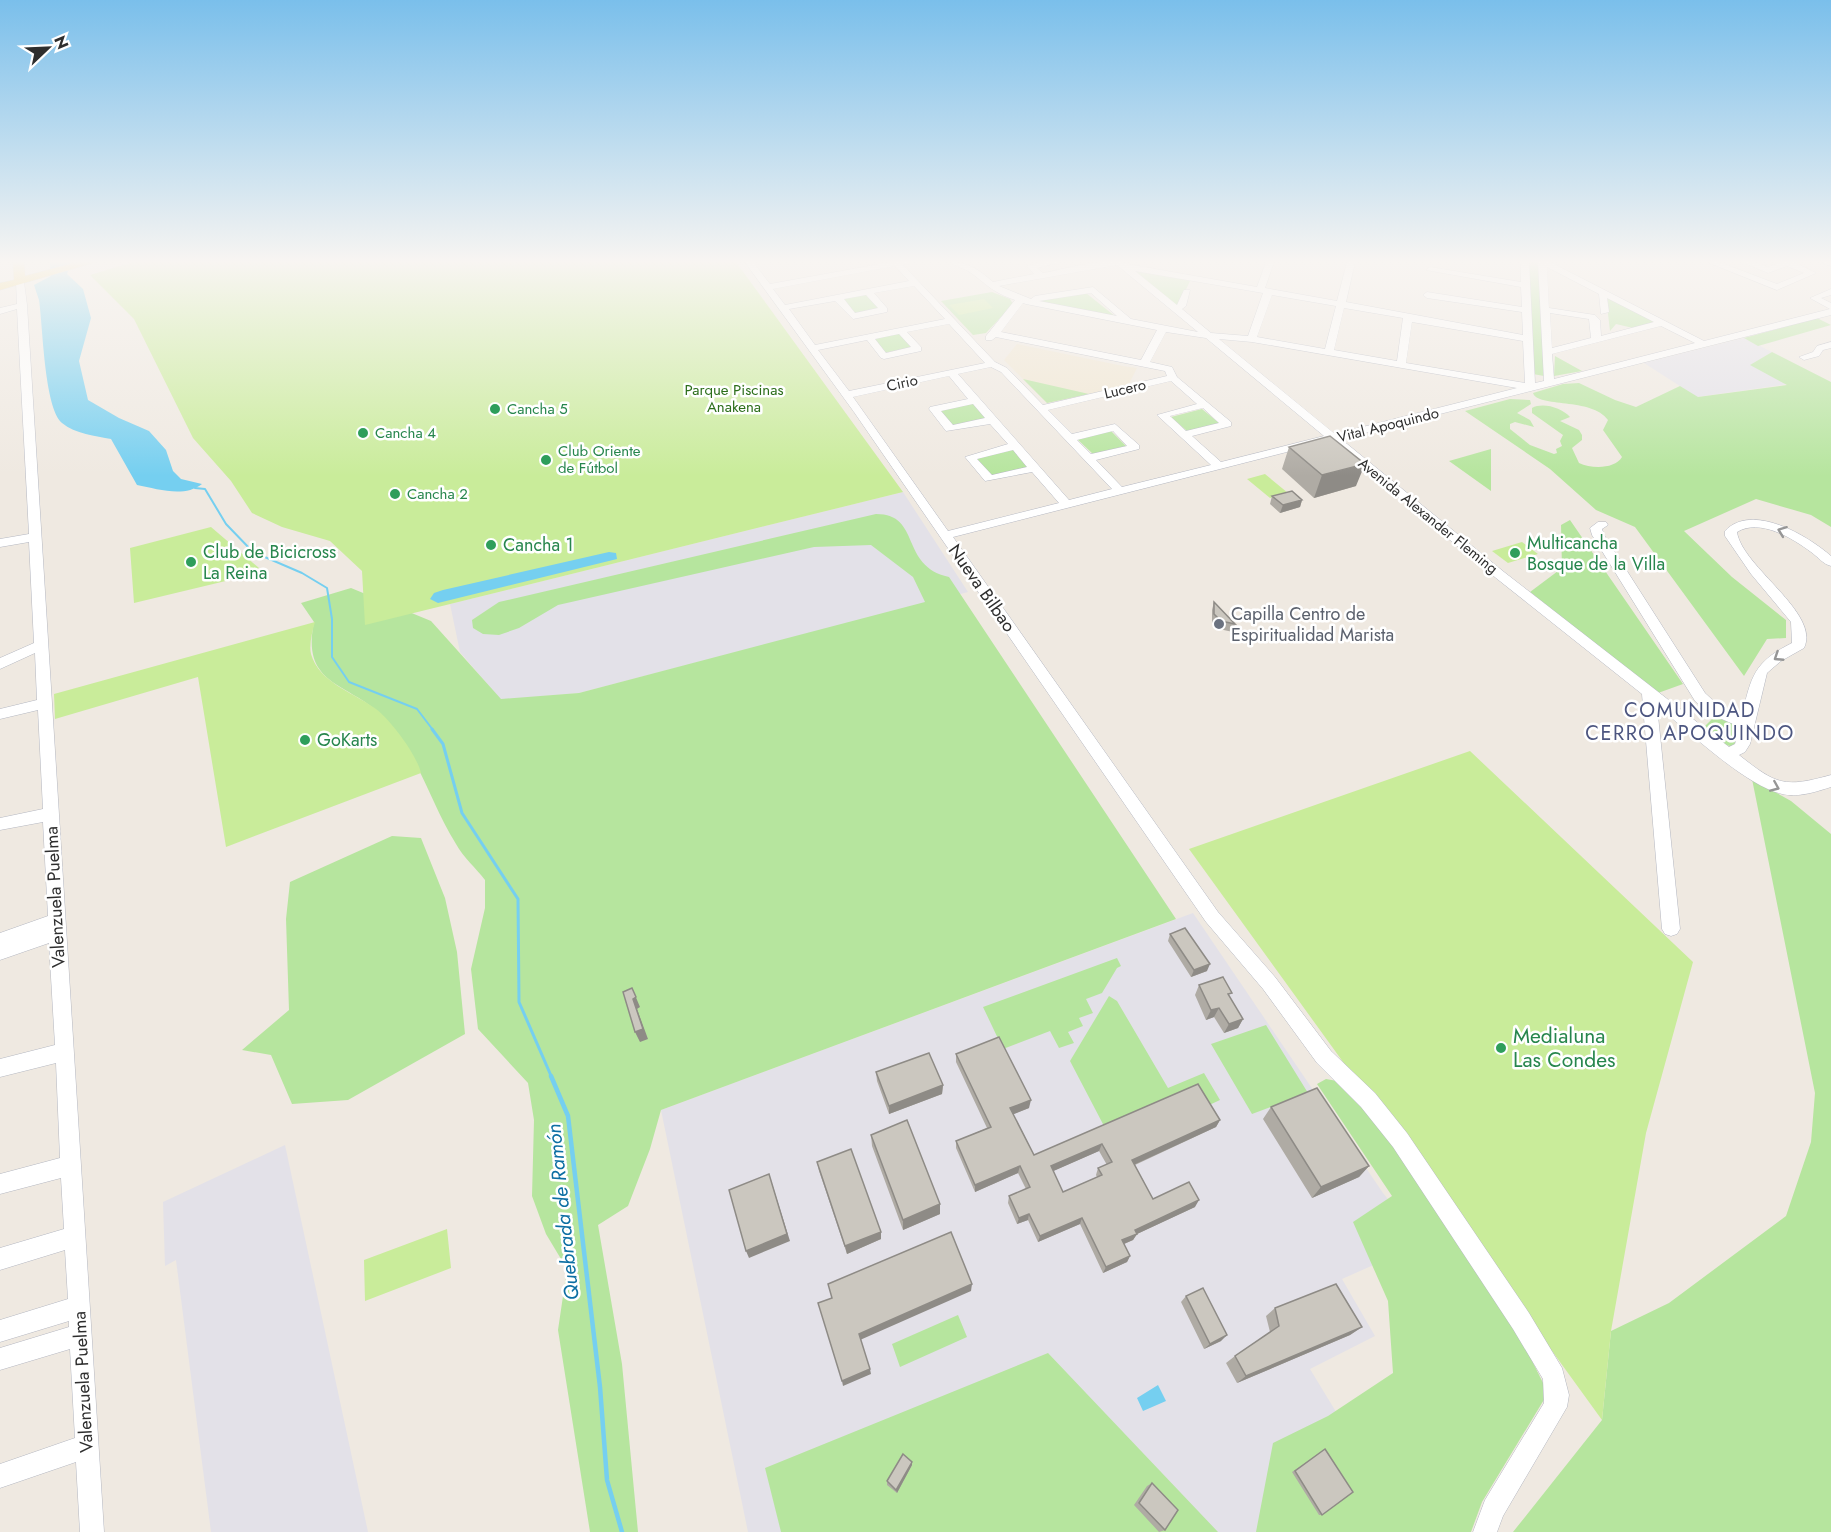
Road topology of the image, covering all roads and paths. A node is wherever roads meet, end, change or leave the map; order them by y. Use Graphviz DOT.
graph roads {
  1 [pos="24,333"];
  2 [pos="801,333"];
  3 [pos="887,333"];
  4 [pos="903,333"];
  5 [pos="963,333"];
  6 [pos="1159,333"];
  7 [pos="1197,333"];
  8 [pos="1253,333"];
  9 [pos="1334,333"];
  10 [pos="1406,333"];
  11 [pos="1498,333"];
  12 [pos="1528,333"];
  13 [pos="1546,333"];
  14 [pos="1596,333"];
  15 [pos="1619,333"];
  16 [pos="1682,333"];
  17 [pos="1745,333"];
  18 [pos="995,334"];
  19 [pos="1207,335"];
  20 [pos="868,337"];
  21 [pos="1252,339"];
  22 [pos="1528,339"];
  23 [pos="1596,339"];
  24 [pos="971,342"];
  25 [pos="1703,344"];
  26 [pos="1831,345"];
  27 [pos="812,348"];
  28 [pos="1329,351"];
  29 [pos="1547,352"];
  30 [pos="1804,357"];
  31 [pos="992,364"];
  32 [pos="1144,364"];
  33 [pos="1401,364"];
  34 [pos="951,373"];
  35 [pos="1173,378"];
  36 [pos="1549,384"];
  37 [pos="1532,388"];
  38 [pos="847,395"];
  39 [pos="975,400"];
  40 [pos="1204,405"];
  41 [pos="1042,408"];
  42 [pos="992,420"];
  43 [pos="1184,435"];
  44 [pos="1070,438"];
  45 [pos="1333,439"];
  46 [pos="1016,446"];
  47 [pos="1089,458"];
  48 [pos="1220,467"];
  49 [pos="1035,468"];
  50 [pos="1121,492"];
  51 [pos="1067,505"];
  52 [pos="1602,525"];
  53 [pos="945,536"];
  54 [pos="35,537"];
  55 [pos="0,543"];
  56 [pos="1831,562"];
  57 [pos="41,645"];
  58 [pos="0,664"];
  59 [pos="1649,693"];
  60 [pos="44,703"];
  61 [pos="0,714"];
  62 [pos="1745,723"];
  63 [pos="1727,754"];
  64 [pos="1831,781"];
  65 [pos="50,814"];
  66 [pos="0,824"];
  67 [pos="57,927"];
  68 [pos="1671,929"];
  69 [pos="0,940"];
  70 [pos="0,952"];
  71 [pos="64,1046"];
  72 [pos="0,1058"];
  73 [pos="0,1068"];
  74 [pos="71,1165"];
  75 [pos="0,1184"];
  76 [pos="75,1236"];
  77 [pos="0,1259"];
  78 [pos="79,1307"];
  79 [pos="0,1331"];
  80 [pos="80,1335"];
  81 [pos="0,1359"];
  82 [pos="87,1446"];
  83 [pos="0,1476"];
  84 [pos="92,1532"];
  85 [pos="1485,1532"];
  1 -- 54 [label="street, Valenzuela Puelma"];
  2 -- 27 [label="street, Nueva Bilbao"];
  3 -- 20 [label="street"];
  4 -- 20 [label="street"];
  5 -- 24 [label="street"];
  6 -- 32 [label="street, Lucero"];
  7 -- 19 [label="street"];
  8 -- 21 [label="street"];
  9 -- 28 [label="street"];
  10 -- 33 [label="street"];
  11 -- 22 [label="street"];
  12 -- 22 [label="street"];
  13 -- 29 [label="street"];
  14 -- 23 [label="street"];
  15 -- 23 [label="street"];
  16 -- 25 [label="street"];
  17 -- 25 [label="street, Vital Apoquindo"];
  18 -- 24 [label="street"];
  18 -- 32 [label="street, Lucero"];
  19 -- 21 [label="street"];
  19 -- 45 [label="street, Avenida Alexander Fleming"];
  20 -- 27 [label="street"];
  21 -- 28 [label="street"];
  22 -- 37 [label="street"];
  23 -- 29 [label="street"];
  24 -- 31 [label="street"];
  25 -- 36 [label="street, Vital Apoquindo"];
  26 -- 30 [label="street"];
  27 -- 38 [label="street, Nueva Bilbao"];
  28 -- 33 [label="street"];
  29 -- 36 [label="street"];
  31 -- 34 [label="street, Cirio"];
  31 -- 41 [label="street"];
  32 -- 35 [label="street, Lucero"];
  33 -- 37 [label="street"];
  34 -- 38 [label="street, Cirio"];
  34 -- 39 [label="street"];
  35 -- 40 [label="street"];
  35 -- 41 [label="street, Lucero"];
  36 -- 37 [label="street, Vital Apoquindo"];
  37 -- 45 [label="street, Vital Apoquindo"];
  38 -- 53 [label="street, Nueva Bilbao"];
  39 -- 42 [label="street"];
  39 -- 42 [label="street"];
  40 -- 43 [label="street"];
  40 -- 43 [label="street"];
  41 -- 44 [label="street"];
  42 -- 46 [label="street"];
  43 -- 48 [label="street"];
  44 -- 47 [label="street"];
  44 -- 47 [label="street"];
  45 -- 48 [label="street, Vital Apoquindo"];
  45 -- 59 [label="street, Avenida Alexander Fleming"];
  46 -- 49 [label="street"];
  46 -- 49 [label="street"];
  47 -- 50 [label="street"];
  48 -- 50 [label="street, Vital Apoquindo"];
  49 -- 51 [label="street"];
  50 -- 51 [label="street, Vital Apoquindo"];
  51 -- 53 [label="street, Vital Apoquindo"];
  52 -- 62 [label="street"];
  53 -- 85 [label="street, Nueva Bilbao"];
  54 -- 55 [label="street"];
  54 -- 57 [label="street, Valenzuela Puelma"];
  56 -- 62 [label="street, one-way"];
  57 -- 58 [label="street"];
  57 -- 60 [label="street, Valenzuela Puelma"];
  59 -- 63 [label="street, Avenida Alexander Fleming"];
  59 -- 68 [label="street"];
  60 -- 61 [label="street"];
  60 -- 65 [label="street, Valenzuela Puelma"];
  62 -- 63 [label="street"];
  63 -- 64 [label="street, Avenida Alexander Fleming, one-way"];
  65 -- 66 [label="street"];
  65 -- 67 [label="street, Valenzuela Puelma"];
  67 -- 69 [label="street"];
  67 -- 70 [label="street"];
  67 -- 71 [label="street, Valenzuela Puelma"];
  71 -- 72 [label="street"];
  71 -- 73 [label="street"];
  71 -- 74 [label="street, Valenzuela Puelma"];
  74 -- 75 [label="street"];
  74 -- 76 [label="street, Valenzuela Puelma"];
  76 -- 77 [label="street"];
  76 -- 78 [label="street, Valenzuela Puelma"];
  78 -- 79 [label="street"];
  78 -- 80 [label="street, Valenzuela Puelma"];
  80 -- 81 [label="street"];
  80 -- 82 [label="street, Valenzuela Puelma"];
  82 -- 83 [label="street"];
  82 -- 84 [label="street, Valenzuela Puelma"];
}
